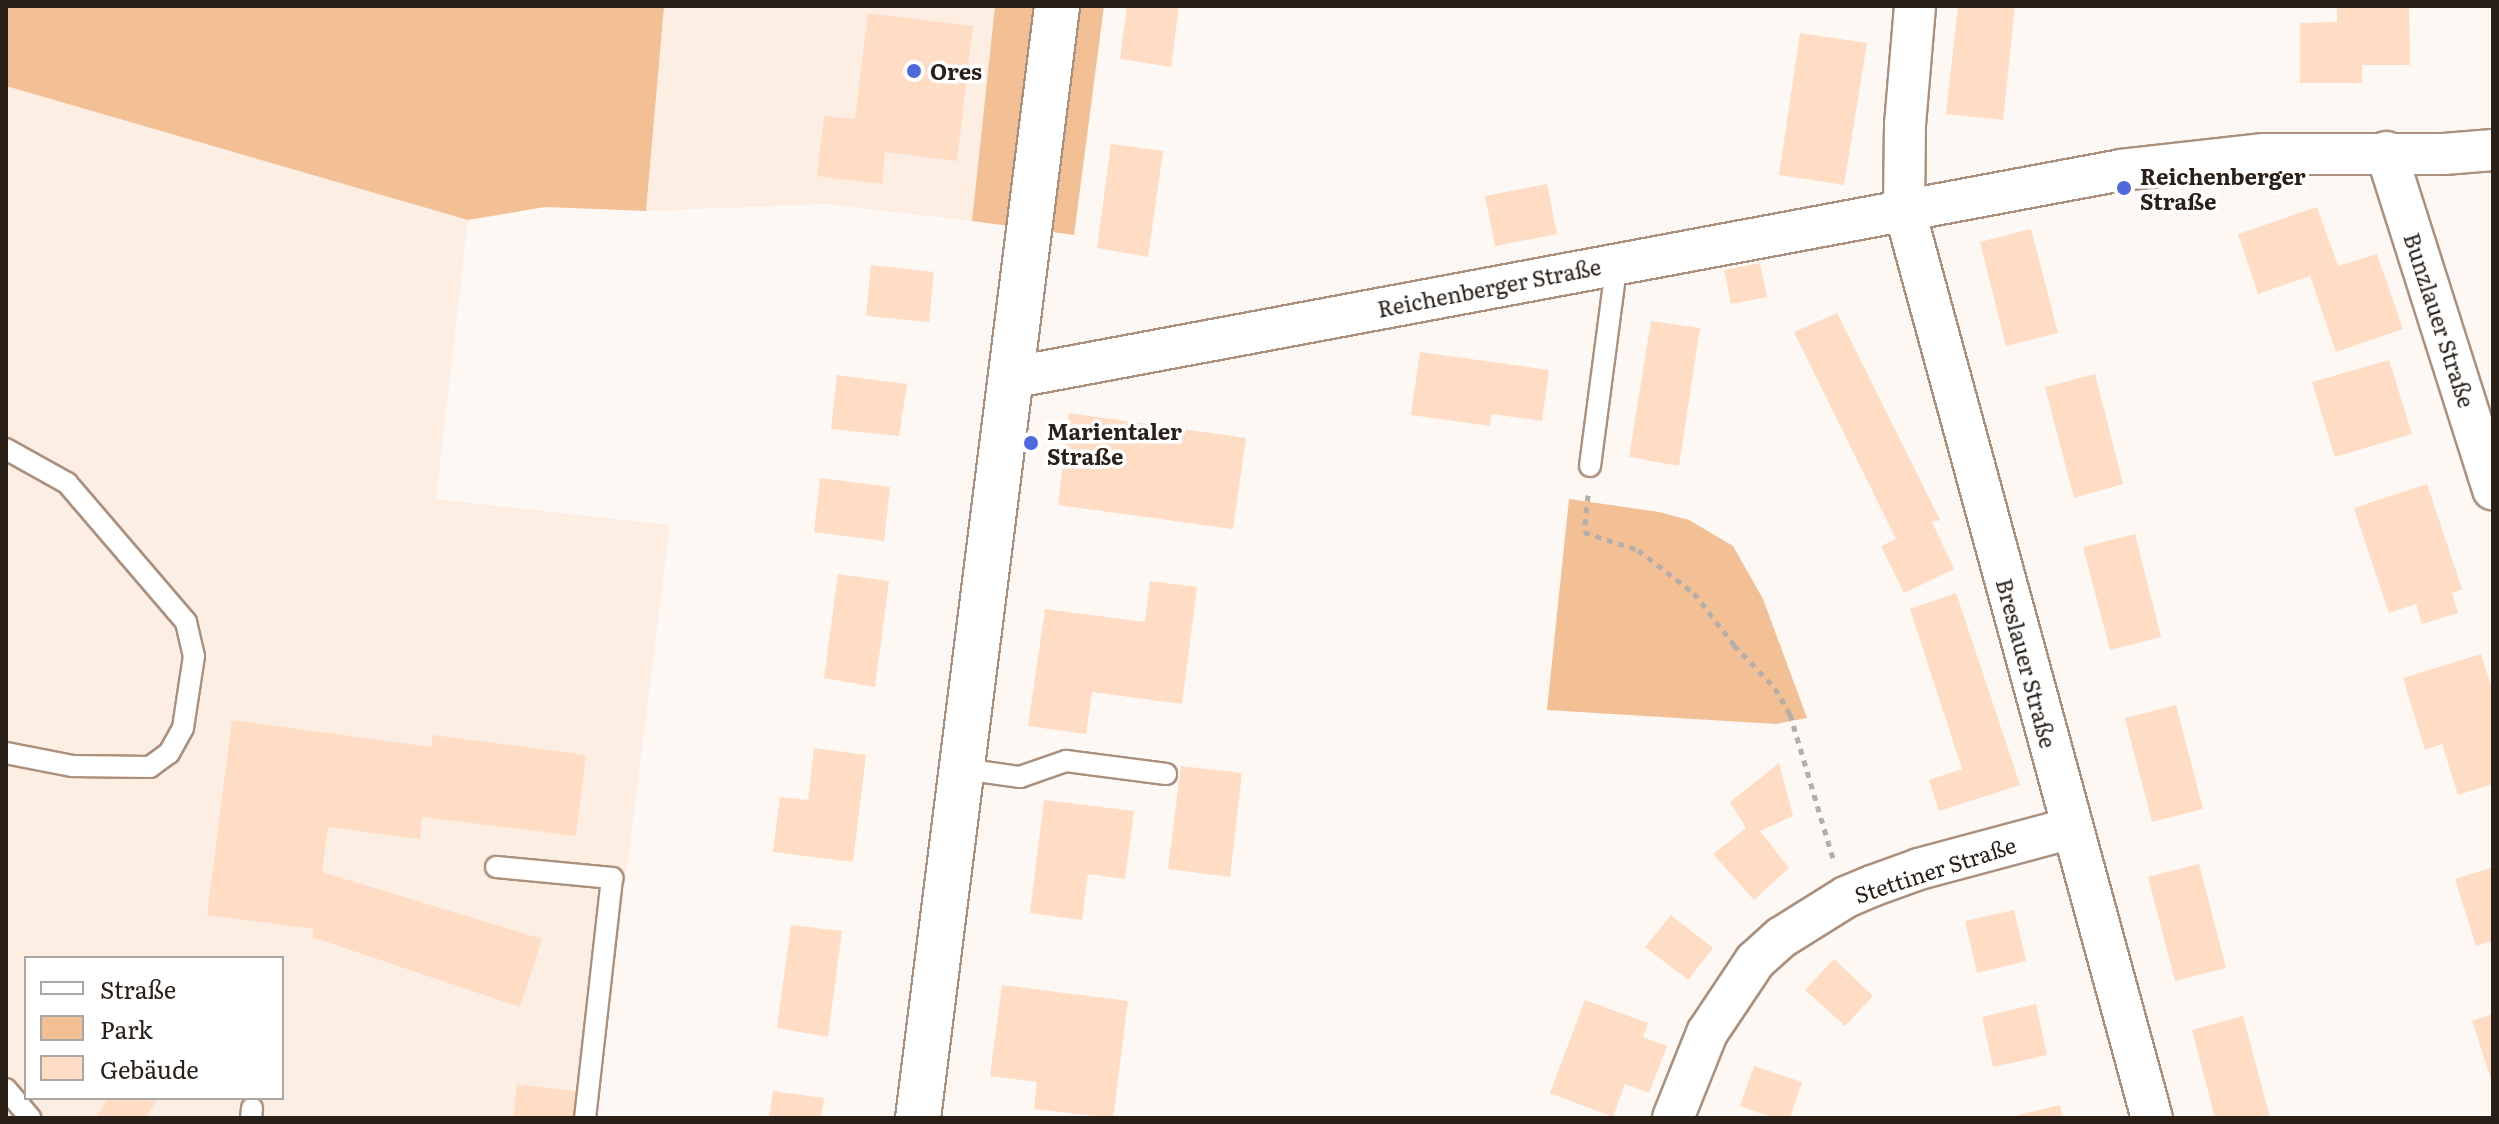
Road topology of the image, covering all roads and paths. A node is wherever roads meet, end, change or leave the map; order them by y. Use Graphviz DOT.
graph roads {
  1 [pos="1057,6"];
  2 [pos="1915,6"];
  3 [pos="2493,150"];
  4 [pos="2386,152"];
  5 [pos="1904,208"];
  6 [pos="1617,262"];
  7 [pos="1010,378"];
  8 [pos="6,449"];
  9 [pos="1590,466"];
  10 [pos="2493,489"];
  11 [pos="6,753"];
  12 [pos="963,769"];
  13 [pos="1166,774"];
  14 [pos="2072,828"];
  15 [pos="496,867"];
  16 [pos="1846,897"];
  17 [pos="6,1089"];
  18 [pos="30,1118"];
  19 [pos="585,1118"];
  20 [pos="918,1118"];
  21 [pos="1673,1118"];
  22 [pos="2152,1118"];
  1 -- 7 [label="main road"];
  2 -- 5 [label="street, Breslauer Straße"];
  3 -- 4 [label="street, Reichenberger Straße"];
  4 -- 5 [label="street, Reichenberger Straße"];
  4 -- 10 [label="street, Bunzlauer Straße"];
  5 -- 6 [label="street, Reichenberger Straße"];
  5 -- 14 [label="street, Breslauer Straße"];
  6 -- 7 [label="street, Reichenberger Straße"];
  6 -- 9 [label="lane"];
  7 -- 12 [label="main road"];
  8 -- 11 [label="lane"];
  9 -- 16 [label="path"];
  12 -- 13 [label="lane"];
  12 -- 20 [label="main road"];
  14 -- 16 [label="street, Stettiner Straße"];
  14 -- 22 [label="street, Breslauer Straße"];
  15 -- 19 [label="lane"];
  16 -- 21 [label="street, Stettiner Straße"];
  17 -- 18 [label="lane"];
}
